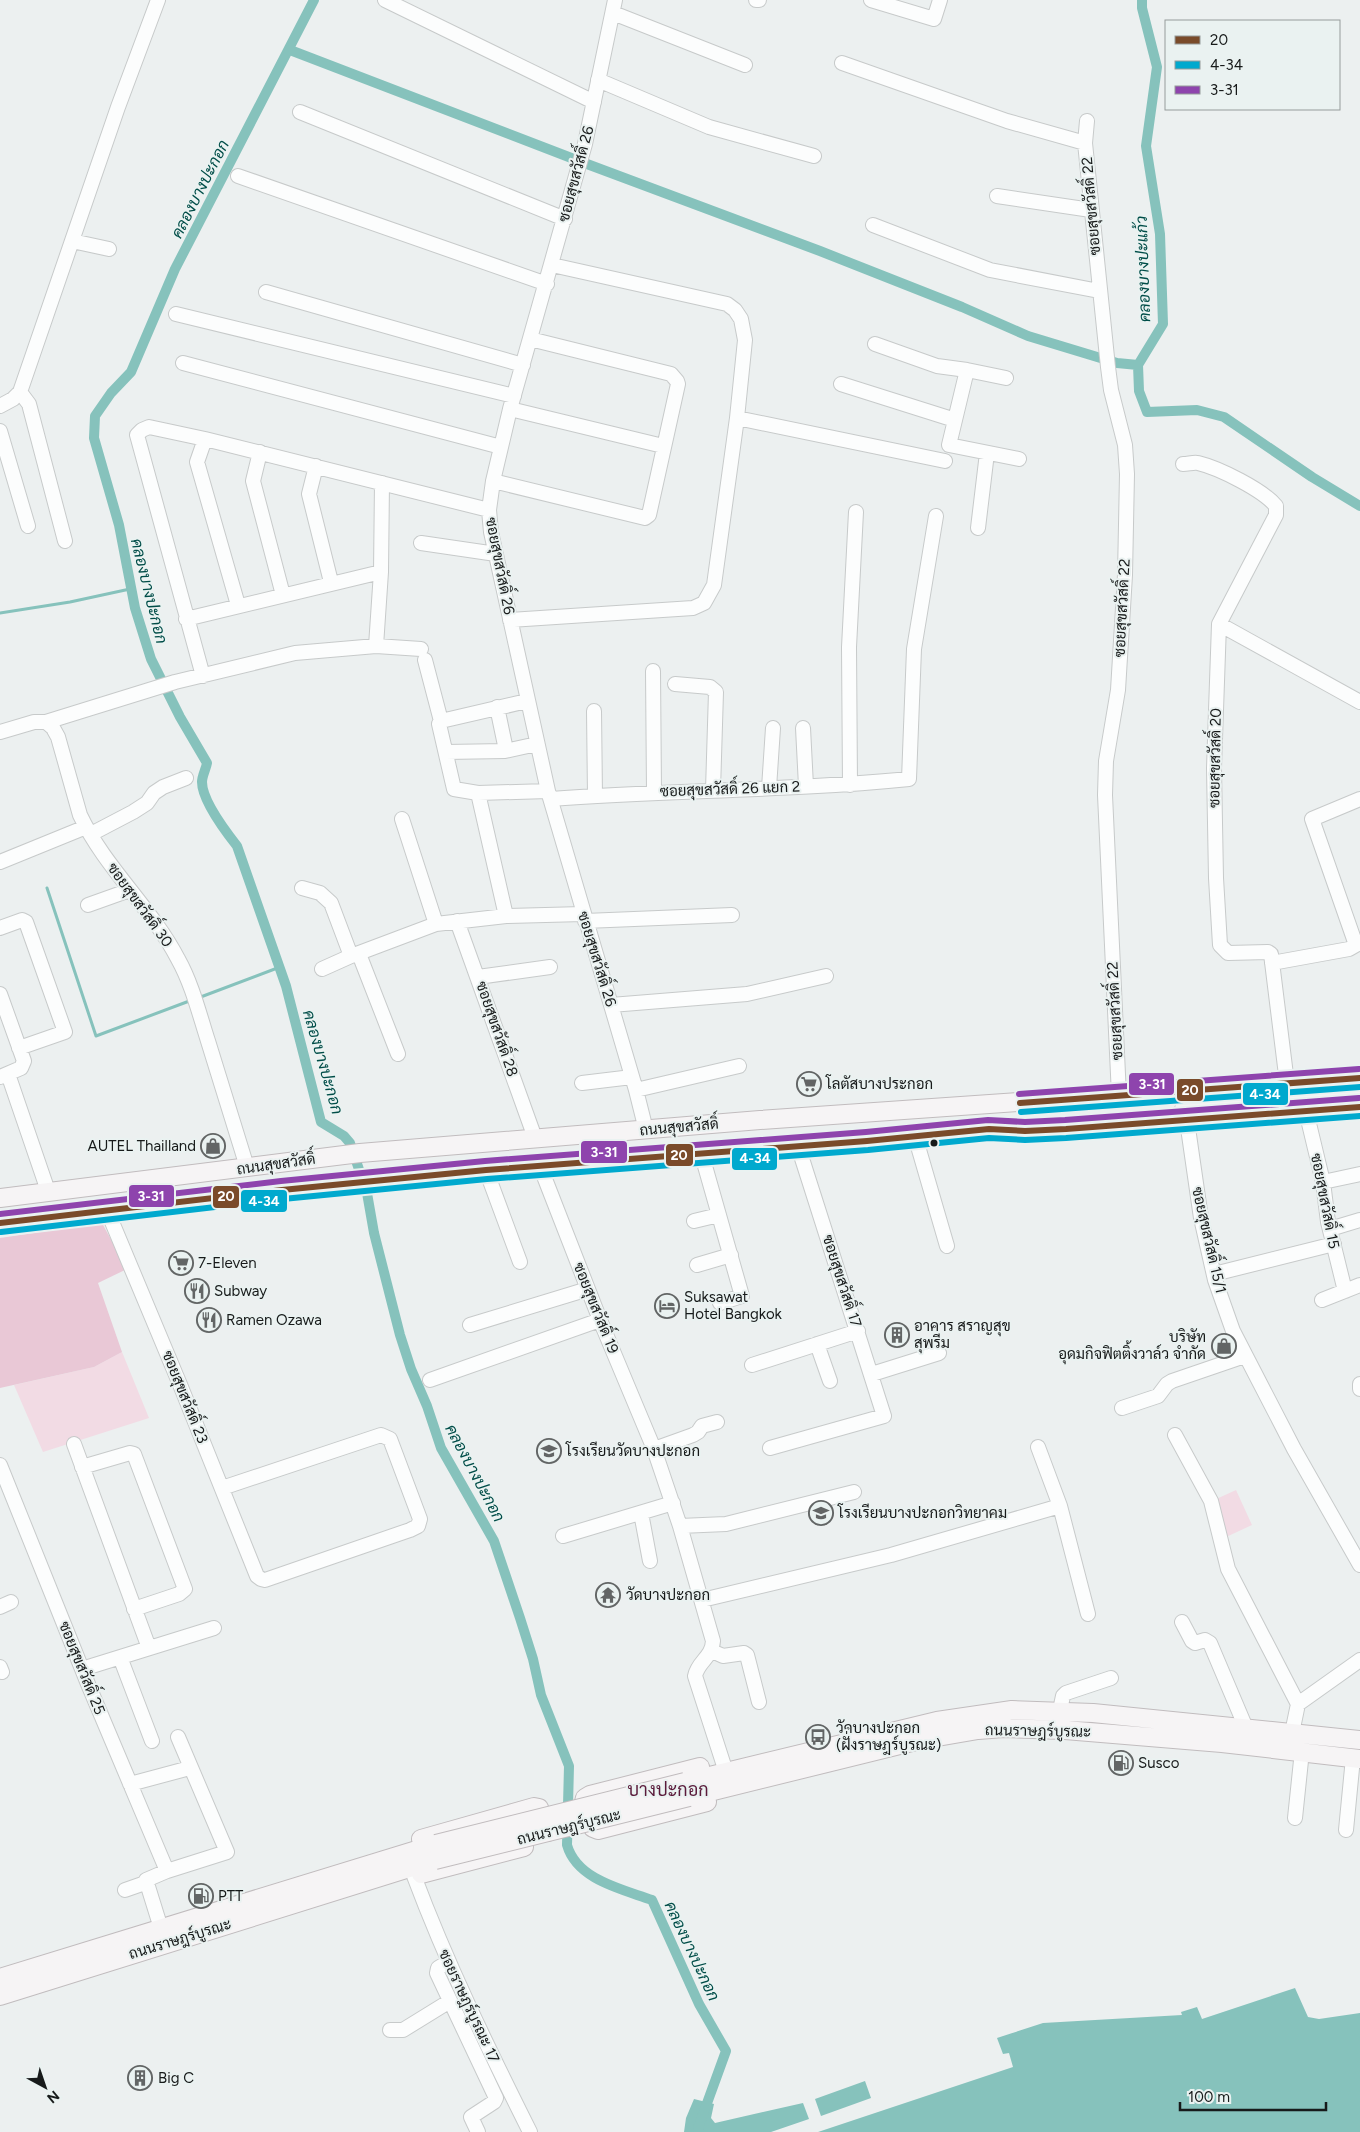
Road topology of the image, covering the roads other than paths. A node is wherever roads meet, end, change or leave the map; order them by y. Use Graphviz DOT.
graph roads {
  1 [pos="158,0"];
  2 [pos="385,0"];
  3 [pos="871,0"];
  4 [pos="940,0"];
  5 [pos="614,6"];
  6 [pos="842,62"];
  7 [pos="745,65"];
  8 [pos="598,80"];
  9 [pos="594,102"];
  10 [pos="300,112"];
  11 [pos="1087,121"];
  12 [pos="1085,143"];
  13 [pos="814,156"];
  14 [pos="238,176"];
  15 [pos="997,196"];
  16 [pos="1091,210"];
  17 [pos="565,219"];
  18 [pos="873,226"];
  19 [pos="72,241"];
  20 [pos="110,249"];
  21 [pos="552,265"];
  22 [pos="547,284"];
  23 [pos="1099,291"];
  24 [pos="266,292"];
  25 [pos="176,314"];
  26 [pos="530,339"];
  27 [pos="876,344"];
  28 [pos="183,363"];
  29 [pos="523,365"];
  30 [pos="967,370"];
  31 [pos="1006,378"];
  32 [pos="841,384"];
  33 [pos="20,392"];
  34 [pos="512,403"];
  35 [pos="0,406"];
  36 [pos="736,418"];
  37 [pos="955,420"];
  38 [pos="0,431"];
  39 [pos="204,438"];
  40 [pos="663,446"];
  41 [pos="501,448"];
  42 [pos="260,452"];
  43 [pos="987,453"];
  44 [pos="1019,459"];
  45 [pos="945,461"];
  46 [pos="1183,464"];
  47 [pos="316,466"];
  48 [pos="493,481"];
  49 [pos="382,483"];
  50 [pos="489,510"];
  51 [pos="856,512"];
  52 [pos="936,516"];
  53 [pos="28,526"];
  54 [pos="978,528"];
  55 [pos="65,541"];
  56 [pos="421,543"];
  57 [pos="496,554"];
  58 [pos="381,572"];
  59 [pos="332,582"];
  60 [pos="283,595"];
  61 [pos="238,605"];
  62 [pos="186,619"];
  63 [pos="510,620"];
  64 [pos="1219,624"];
  65 [pos="376,646"];
  66 [pos="653,671"];
  67 [pos="203,676"];
  68 [pos="675,684"];
  69 [pos="527,701"];
  70 [pos="1360,702"];
  71 [pos="497,707"];
  72 [pos="594,710"];
  73 [pos="440,720"];
  74 [pos="46,722"];
  75 [pos="773,728"];
  76 [pos="803,728"];
  77 [pos="0,732"];
  78 [pos="537,744"];
  79 [pos="506,750"];
  80 [pos="446,752"];
  81 [pos="186,778"];
  82 [pos="850,785"];
  83 [pos="806,786"];
  84 [pos="769,788"];
  85 [pos="714,790"];
  86 [pos="654,792"];
  87 [pos="478,793"];
  88 [pos="549,795"];
  89 [pos="595,796"];
  90 [pos="1360,799"];
  91 [pos="402,819"];
  92 [pos="89,830"];
  93 [pos="0,862"];
  94 [pos="302,888"];
  95 [pos="130,890"];
  96 [pos="88,905"];
  97 [pos="732,915"];
  98 [pos="506,916"];
  99 [pos="584,917"];
  100 [pos="457,921"];
  101 [pos="436,924"];
  102 [pos="0,928"];
  103 [pos="355,955"];
  104 [pos="1272,963"];
  105 [pos="550,967"];
  106 [pos="322,969"];
  107 [pos="826,976"];
  108 [pos="478,977"];
  109 [pos="0,994"];
  110 [pos="611,1005"];
  111 [pos="19,1048"];
  112 [pos="398,1054"];
  113 [pos="739,1066"];
  114 [pos="4,1076"];
  115 [pos="1360,1078"];
  116 [pos="582,1083"];
  117 [pos="1287,1083"];
  118 [pos="634,1084"];
  119 [pos="1360,1094"];
  120 [pos="1118,1096"];
  121 [pos="1360,1107"];
  122 [pos="1306,1112"];
  123 [pos="1187,1121"];
  124 [pos="999,1129"];
  125 [pos="646,1130"];
  126 [pos="915,1136"];
  127 [pos="535,1138"];
  128 [pos="798,1146"];
  129 [pos="701,1152"];
  130 [pos="540,1166"];
  131 [pos="247,1167"];
  132 [pos="486,1170"];
  133 [pos="1360,1174"];
  134 [pos="1323,1182"];
  135 [pos="48,1191"];
  136 [pos="0,1198"];
  137 [pos="107,1210"];
  138 [pos="719,1215"];
  139 [pos="1360,1220"];
  140 [pos="694,1221"];
  141 [pos="0,1223"];
  142 [pos="1330,1230"];
  143 [pos="1334,1244"];
  144 [pos="947,1246"];
  145 [pos="730,1255"];
  146 [pos="520,1262"];
  147 [pos="696,1265"];
  148 [pos="1214,1274"];
  149 [pos="1360,1285"];
  150 [pos="588,1289"];
  151 [pos="1345,1291"];
  152 [pos="1322,1300"];
  153 [pos="720,1303"];
  154 [pos="600,1320"];
  155 [pos="470,1325"];
  156 [pos="858,1332"];
  157 [pos="817,1344"];
  158 [pos="939,1353"];
  159 [pos="1245,1356"];
  160 [pos="752,1365"];
  161 [pos="872,1374"];
  162 [pos="430,1380"];
  163 [pos="830,1381"];
  164 [pos="1360,1384"];
  165 [pos="1360,1389"];
  166 [pos="1122,1408"];
  167 [pos="717,1422"];
  168 [pos="1175,1435"];
  169 [pos="74,1444"];
  170 [pos="770,1448"];
  171 [pos="1038,1448"];
  172 [pos="654,1450"];
  173 [pos="0,1465"];
  174 [pos="82,1467"];
  175 [pos="222,1488"];
  176 [pos="854,1492"];
  177 [pos="673,1503"];
  178 [pos="1060,1506"];
  179 [pos="641,1513"];
  180 [pos="680,1526"];
  181 [pos="563,1536"];
  182 [pos="1354,1542"];
  183 [pos="650,1561"];
  184 [pos="1360,1565"];
  185 [pos="702,1600"];
  186 [pos="134,1609"];
  187 [pos="1088,1614"];
  188 [pos="1182,1622"];
  189 [pos="214,1628"];
  190 [pos="149,1648"];
  191 [pos="712,1651"];
  192 [pos="120,1657"];
  193 [pos="1360,1660"];
  194 [pos="82,1669"];
  195 [pos="1112,1678"];
  196 [pos="759,1702"];
  197 [pos="1298,1704"];
  198 [pos="1060,1710"];
  199 [pos="1246,1728"];
  200 [pos="1292,1733"];
  201 [pos="178,1737"];
  202 [pos="1360,1740"];
  203 [pos="152,1742"];
  204 [pos="1302,1752"];
  205 [pos="1357,1758"];
  206 [pos="186,1770"];
  207 [pos="726,1772"];
  208 [pos="758,1780"];
  209 [pos="130,1784"];
  210 [pos="687,1789"];
  211 [pos="1295,1818"];
  212 [pos="1346,1830"];
  213 [pos="436,1852"];
  214 [pos="167,1871"];
  215 [pos="345,1872"];
  216 [pos="383,1876"];
  217 [pos="414,1876"];
  218 [pos="145,1883"];
  219 [pos="124,1890"];
  220 [pos="163,1936"];
  221 [pos="448,1962"];
  222 [pos="0,1978"];
  223 [pos="0,1996"];
  224 [pos="450,2001"];
  225 [pos="390,2030"];
  226 [pos="478,2132"];
  227 [pos="530,2132"];
  1 -- 19 [label="street"];
  2 -- 9 [label="street"];
  3 -- 4 [label="street"];
  5 -- 7 [label="street"];
  5 -- 8 [label="street, ซอยสุขสวัสดิ์ 26"];
  6 -- 12 [label="street"];
  8 -- 9 [label="street, ซอยสุขสวัสดิ์ 26"];
  8 -- 13 [label="street"];
  9 -- 17 [label="street, ซอยสุขสวัสดิ์ 26"];
  10 -- 17 [label="street"];
  11 -- 12 [label="street, ซอยสุขสวัสดิ์ 22"];
  12 -- 16 [label="street, ซอยสุขสวัสดิ์ 22"];
  14 -- 22 [label="street"];
  15 -- 16 [label="street"];
  16 -- 23 [label="street, ซอยสุขสวัสดิ์ 22"];
  17 -- 21 [label="street, ซอยสุขสวัสดิ์ 26"];
  18 -- 23 [label="street"];
  19 -- 20 [label="street"];
  19 -- 33 [label="street"];
  21 -- 22 [label="street, ซอยสุขสวัสดิ์ 26"];
  21 -- 36 [label="street"];
  22 -- 26 [label="street, ซอยสุขสวัสดิ์ 26"];
  23 -- 120 [label="street, ซอยสุขสวัสดิ์ 22"];
  24 -- 29 [label="street"];
  25 -- 34 [label="street"];
  26 -- 29 [label="street, ซอยสุขสวัสดิ์ 26"];
  26 -- 40 [label="street"];
  27 -- 30 [label="street"];
  28 -- 41 [label="street"];
  29 -- 34 [label="street, ซอยสุขสวัสดิ์ 26"];
  30 -- 31 [label="street"];
  30 -- 37 [label="street"];
  32 -- 37 [label="street"];
  33 -- 35 [label="street"];
  33 -- 55 [label="street"];
  34 -- 40 [label="street"];
  34 -- 41 [label="street, ซอยสุขสวัสดิ์ 26"];
  36 -- 45 [label="street"];
  36 -- 63 [label="street"];
  37 -- 43 [label="street"];
  38 -- 53 [label="street"];
  39 -- 42 [label="street"];
  39 -- 61 [label="street"];
  39 -- 62 [label="street"];
  40 -- 48 [label="street"];
  41 -- 48 [label="street, ซอยสุขสวัสดิ์ 26"];
  42 -- 47 [label="street"];
  42 -- 60 [label="street"];
  43 -- 44 [label="street"];
  43 -- 54 [label="street"];
  46 -- 64 [label="street, ซอยสุขสวัสดิ์ 20"];
  47 -- 49 [label="street"];
  47 -- 59 [label="street"];
  48 -- 50 [label="street, ซอยสุขสวัสดิ์ 26"];
  49 -- 50 [label="street"];
  49 -- 58 [label="street"];
  50 -- 57 [label="street, ซอยสุขสวัสดิ์ 26"];
  51 -- 82 [label="street"];
  52 -- 82 [label="street, ซอยสุขสวัสดิ์ 26 แยก 2"];
  56 -- 57 [label="street"];
  57 -- 63 [label="street, ซอยสุขสวัสดิ์ 26"];
  58 -- 59 [label="street"];
  58 -- 65 [label="street"];
  59 -- 60 [label="street"];
  60 -- 61 [label="street"];
  61 -- 62 [label="street"];
  62 -- 67 [label="street"];
  63 -- 69 [label="street, ซอยสุขสวัสดิ์ 26"];
  64 -- 70 [label="street"];
  64 -- 104 [label="street, ซอยสุขสวัสดิ์ 20"];
  65 -- 67 [label="street"];
  65 -- 73 [label="street"];
  66 -- 86 [label="street"];
  67 -- 74 [label="street"];
  68 -- 85 [label="street"];
  69 -- 71 [label="street"];
  69 -- 78 [label="street, ซอยสุขสวัสดิ์ 26"];
  71 -- 73 [label="street"];
  71 -- 79 [label="street"];
  72 -- 89 [label="street"];
  73 -- 80 [label="street"];
  74 -- 77 [label="street"];
  74 -- 92 [label="street, ซอยสุขสวัสดิ์ 30"];
  75 -- 84 [label="street"];
  76 -- 83 [label="street"];
  78 -- 79 [label="street"];
  78 -- 88 [label="street, ซอยสุขสวัสดิ์ 26"];
  79 -- 80 [label="street"];
  80 -- 87 [label="street, ซอยสุขสวัสดิ์ 26 แยก 2"];
  81 -- 92 [label="street"];
  82 -- 83 [label="street, ซอยสุขสวัสดิ์ 26 แยก 2"];
  83 -- 84 [label="street, ซอยสุขสวัสดิ์ 26 แยก 2"];
  84 -- 85 [label="street, ซอยสุขสวัสดิ์ 26 แยก 2"];
  85 -- 86 [label="street, ซอยสุขสวัสดิ์ 26 แยก 2"];
  86 -- 89 [label="street, ซอยสุขสวัสดิ์ 26 แยก 2"];
  87 -- 88 [label="street, ซอยสุขสวัสดิ์ 26 แยก 2"];
  87 -- 98 [label="street"];
  88 -- 89 [label="street, ซอยสุขสวัสดิ์ 26 แยก 2"];
  88 -- 99 [label="street, ซอยสุขสวัสดิ์ 26"];
  90 -- 104 [label="street"];
  91 -- 101 [label="street"];
  92 -- 93 [label="street"];
  92 -- 95 [label="street, ซอยสุขสวัสดิ์ 30"];
  94 -- 103 [label="street"];
  95 -- 96 [label="street"];
  95 -- 131 [label="street, ซอยสุขสวัสดิ์ 30"];
  97 -- 99 [label="street"];
  98 -- 99 [label="street"];
  98 -- 100 [label="street"];
  99 -- 110 [label="street, ซอยสุขสวัสดิ์ 26"];
  100 -- 101 [label="street"];
  100 -- 108 [label="street, ซอยสุขสวัสดิ์ 28"];
  101 -- 103 [label="street"];
  102 -- 111 [label="street"];
  103 -- 106 [label="street"];
  103 -- 112 [label="street"];
  104 -- 117 [label="street"];
  105 -- 108 [label="street"];
  107 -- 110 [label="street"];
  108 -- 127 [label="street, ซอยสุขสวัสดิ์ 28"];
  109 -- 111 [label="street"];
  110 -- 118 [label="street, ซอยสุขสวัสดิ์ 26"];
  111 -- 114 [label="street"];
  113 -- 118 [label="street"];
  114 -- 135 [label="street"];
  115 -- 117 [label="main road, ถนนสุขสวัสดิ์"];
  116 -- 118 [label="street"];
  117 -- 120 [label="main road, ถนนสุขสวัสดิ์"];
  118 -- 125 [label="street, ซอยสุขสวัสดิ์ 26"];
  119 -- 124 [label="main road"];
  120 -- 125 [label="main road, ถนนสุขสวัสดิ์"];
  121 -- 122 [label="main road, ถนนสุขสวัสดิ์"];
  122 -- 123 [label="main road, ถนนสุขสวัสดิ์"];
  122 -- 134 [label="street, ซอยสุขสวัสดิ์ 15"];
  123 -- 124 [label="main road, ถนนสุขสวัสดิ์"];
  123 -- 148 [label="street, ซอยสุขสวัสดิ์ 15/1"];
  124 -- 126 [label="main road, ถนนสุขสวัสดิ์"];
  125 -- 127 [label="main road, ถนนสุขสวัสดิ์"];
  126 -- 128 [label="main road, ถนนสุขสวัสดิ์"];
  126 -- 144 [label="street"];
  127 -- 131 [label="main road, ถนนสุขสวัสดิ์"];
  128 -- 129 [label="main road, ถนนสุขสวัสดิ์"];
  128 -- 156 [label="street, ซอยสุขสวัสดิ์ 17"];
  129 -- 130 [label="main road, ถนนสุขสวัสดิ์"];
  129 -- 138 [label="street"];
  130 -- 132 [label="main road, ถนนสุขสวัสดิ์"];
  130 -- 150 [label="street, ซอยสุขสวัสดิ์ 19"];
  131 -- 135 [label="main road, ถนนสุขสวัสดิ์"];
  132 -- 137 [label="main road, ถนนสุขสวัสดิ์"];
  132 -- 146 [label="street"];
  133 -- 134 [label="street"];
  134 -- 142 [label="street, ซอยสุขสวัสดิ์ 15"];
  135 -- 136 [label="main road, ถนนสุขสวัสดิ์"];
  137 -- 141 [label="main road, ถนนสุขสวัสดิ์"];
  137 -- 175 [label="street, ซอยสุขสวัสดิ์ 23"];
  138 -- 140 [label="street"];
  138 -- 145 [label="street"];
  139 -- 142 [label="street"];
  142 -- 143 [label="street, ซอยสุขสวัสดิ์ 15"];
  143 -- 148 [label="street"];
  143 -- 151 [label="street, ซอยสุขสวัสดิ์ 15"];
  145 -- 147 [label="street"];
  145 -- 153 [label="street"];
  148 -- 159 [label="street, ซอยสุขสวัสดิ์ 15/1"];
  149 -- 151 [label="street"];
  150 -- 154 [label="street, ซอยสุขสวัสดิ์ 19"];
  150 -- 155 [label="street"];
  151 -- 152 [label="street"];
  154 -- 162 [label="street"];
  154 -- 172 [label="street, ซอยสุขสวัสดิ์ 19"];
  156 -- 157 [label="street"];
  156 -- 161 [label="street, ซอยสุขสวัสดิ์ 17"];
  157 -- 160 [label="street"];
  157 -- 163 [label="street"];
  158 -- 161 [label="street"];
  159 -- 166 [label="street"];
  159 -- 182 [label="street, ซอยสุขสวัสดิ์ 15/1"];
  161 -- 170 [label="street, ซอยสุขสวัสดิ์ 17"];
  164 -- 165 [label="street"];
  167 -- 172 [label="street"];
  168 -- 197 [label="street"];
  169 -- 174 [label="street"];
  171 -- 178 [label="street"];
  172 -- 177 [label="street, ซอยสุขสวัสดิ์ 19"];
  173 -- 194 [label="street, ซอยสุขสวัสดิ์ 25"];
  174 -- 186 [label="street"];
  174 -- 186 [label="street"];
  175 -- 175 [label="street, ซอยสุขสวัสดิ์ 23"];
  176 -- 180 [label="street"];
  177 -- 179 [label="street"];
  177 -- 180 [label="street, ซอยสุขสวัสดิ์ 19"];
  178 -- 185 [label="street"];
  178 -- 187 [label="street"];
  179 -- 181 [label="street"];
  179 -- 183 [label="street"];
  180 -- 185 [label="street, ซอยสุขสวัสดิ์ 19"];
  182 -- 184 [label="street, ซอยสุขสวัสดิ์ 15/1"];
  185 -- 191 [label="street, ซอยสุขสวัสดิ์ 19"];
  186 -- 190 [label="street"];
  188 -- 199 [label="street"];
  189 -- 190 [label="street"];
  190 -- 192 [label="street"];
  191 -- 196 [label="street"];
  191 -- 207 [label="street"];
  192 -- 194 [label="street"];
  192 -- 203 [label="street"];
  193 -- 197 [label="street"];
  194 -- 209 [label="street, ซอยสุขสวัสดิ์ 25"];
  195 -- 198 [label="street"];
  197 -- 200 [label="street"];
  198 -- 199 [label="main road, ถนนราษฎร์บูรณะ"];
  198 -- 207 [label="main road, ถนนราษฎร์บูรณะ"];
  199 -- 200 [label="main road, ถนนราษฎร์บูรณะ"];
  200 -- 202 [label="main road, ถนนราษฎร์บูรณะ"];
  201 -- 214 [label="street"];
  204 -- 205 [label="main road, ถนนราษฎร์บูรณะ"];
  204 -- 208 [label="main road, ถนนราษฎร์บูรณะ"];
  204 -- 211 [label="street"];
  205 -- 212 [label="street"];
  206 -- 209 [label="street"];
  207 -- 208 [label="main road"];
  207 -- 210 [label="main road, ถนนราษฎร์บูรณะ"];
  208 -- 210 [label="main road, ถนนราษฎร์บูรณะ"];
  209 -- 214 [label="street, ซอยสุขสวัสดิ์ 25"];
  210 -- 213 [label="main road, ถนนราษฎร์บูรณะ, bridge"];
  213 -- 215 [label="main road, ถนนราษฎร์บูรณะ"];
  213 -- 216 [label="main road, ถนนราษฎร์บูรณะ"];
  214 -- 218 [label="street"];
  215 -- 217 [label="main road"];
  215 -- 220 [label="main road, ถนนราษฎร์บูรณะ"];
  216 -- 217 [label="main road"];
  216 -- 220 [label="main road, ถนนราษฎร์บูรณะ"];
  217 -- 221 [label="street, ซอยราษฎร์บูรณะ 17"];
  218 -- 219 [label="street"];
  218 -- 220 [label="street"];
  220 -- 222 [label="main road, ถนนราษฎร์บูรณะ"];
  220 -- 223 [label="main road, ถนนราษฎร์บูรณะ"];
  221 -- 224 [label="street"];
  221 -- 227 [label="street, ซอยราษฎร์บูรณะ 17"];
  224 -- 225 [label="street"];
  224 -- 226 [label="street"];
}
